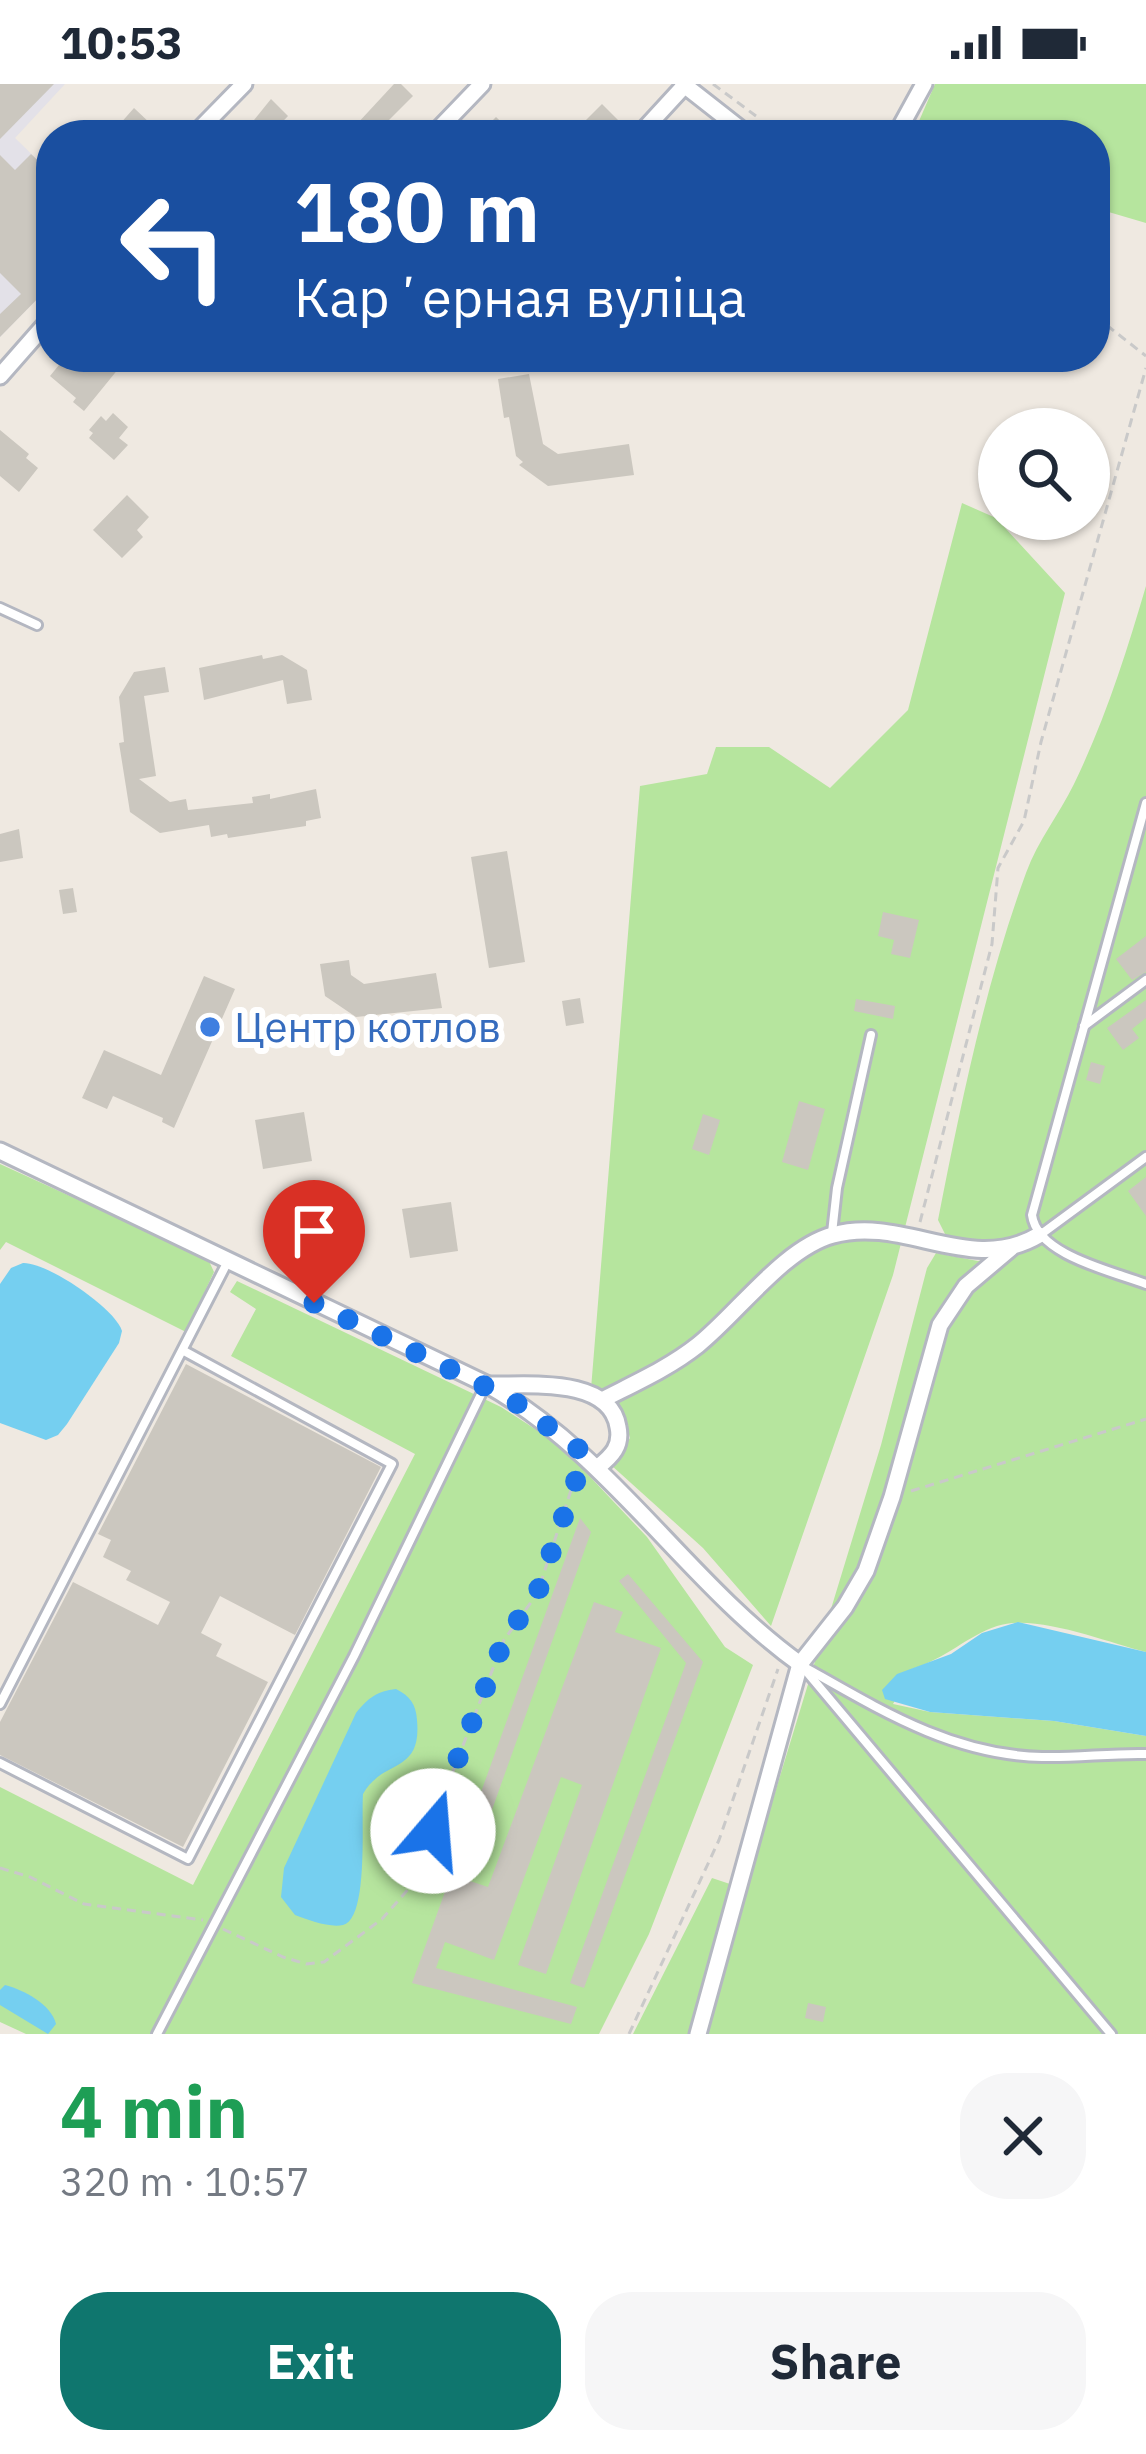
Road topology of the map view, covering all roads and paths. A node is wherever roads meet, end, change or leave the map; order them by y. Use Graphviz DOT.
graph roads {
  1 [pos="244,84"];
  2 [pos="482,84"];
  3 [pos="713,84"];
  4 [pos="924,84"];
  5 [pos="684,85"];
  6 [pos="756,116"];
  7 [pos="209,120"];
  8 [pos="448,120"];
  9 [pos="652,120"];
  10 [pos="729,120"];
  11 [pos="904,120"];
  12 [pos="1110,328"];
  13 [pos="36,335"];
  14 [pos="1146,356"];
  15 [pos="1146,368"];
  16 [pos="0,376"];
  17 [pos="0,608"];
  18 [pos="38,625"];
  19 [pos="1146,802"];
  20 [pos="1146,980"];
  21 [pos="1083,1026"];
  22 [pos="871,1035"];
  23 [pos="0,1151"];
  24 [pos="1146,1157"];
  25 [pos="832,1235"];
  26 [pos="1039,1235"];
  27 [pos="917,1237"];
  28 [pos="1011,1248"];
  29 [pos="227,1262"];
  30 [pos="1146,1284"];
  31 [pos="184,1351"];
  32 [pos="485,1384"];
  33 [pos="602,1400"];
  34 [pos="1146,1419"];
  35 [pos="585,1454"];
  36 [pos="598,1467"];
  37 [pos="892,1497"];
  38 [pos="784,1652"];
  39 [pos="800,1664"];
  40 [pos="0,1704"];
  41 [pos="1146,1754"];
  42 [pos="0,1763"];
  43 [pos="0,1868"];
  44 [pos="213,1924"];
  45 [pos="157,2034"];
  46 [pos="629,2034"];
  47 [pos="698,2034"];
  48 [pos="1111,2034"];
  1 -- 7 [label="street"];
  2 -- 8 [label="street"];
  3 -- 6 [label="path"];
  4 -- 11 [label="street"];
  5 -- 9 [label="street"];
  5 -- 10 [label="street"];
  12 -- 14 [label="path"];
  13 -- 16 [label="street"];
  15 -- 27 [label="path"];
  17 -- 18 [label="lane"];
  19 -- 21 [label="lane"];
  20 -- 21 [label="lane"];
  21 -- 26 [label="lane"];
  22 -- 25 [label="lane"];
  23 -- 29 [label="street"];
  24 -- 26 [label="lane"];
  25 -- 27 [label="street"];
  25 -- 33 [label="street"];
  26 -- 28 [label="street"];
  26 -- 30 [label="lane"];
  27 -- 28 [label="street"];
  28 -- 37 [label="street"];
  29 -- 31 [label="lane"];
  29 -- 32 [label="street"];
  31 -- 40 [label="lane"];
  31 -- 42 [label="lane"];
  32 -- 33 [label="street"];
  32 -- 35 [label="street"];
  32 -- 44 [label="lane"];
  33 -- 36 [label="street"];
  34 -- 37 [label="path"];
  35 -- 36 [label="street"];
  35 -- 44 [label="path"];
  36 -- 38 [label="street"];
  37 -- 39 [label="street"];
  38 -- 39 [label="street"];
  38 -- 46 [label="path"];
  39 -- 41 [label="lane"];
  39 -- 47 [label="street"];
  39 -- 48 [label="lane"];
  43 -- 44 [label="path"];
  44 -- 45 [label="lane"];
}
